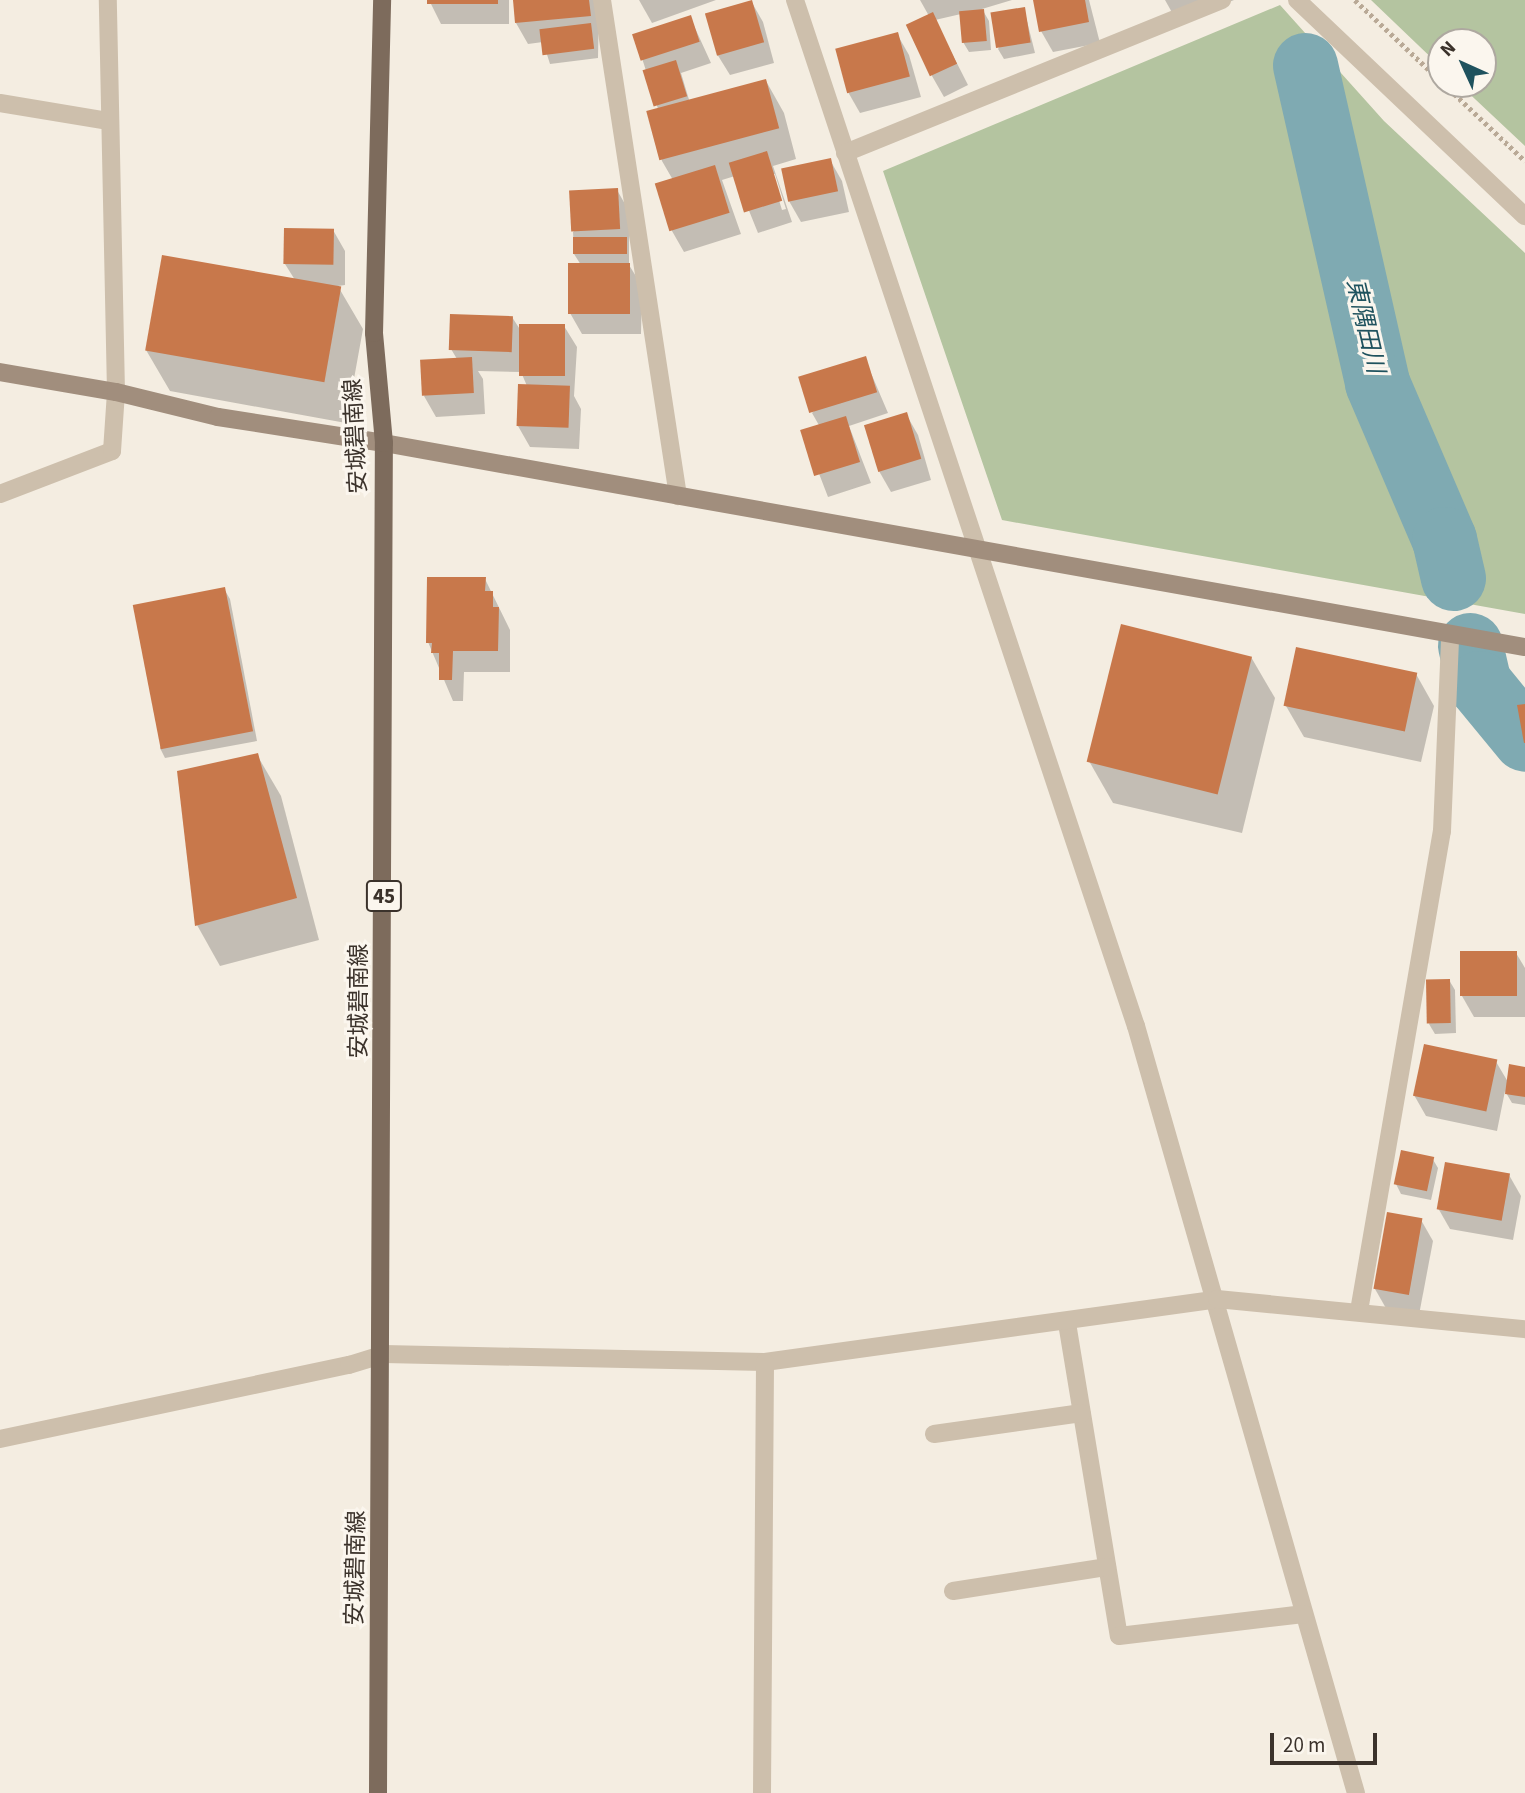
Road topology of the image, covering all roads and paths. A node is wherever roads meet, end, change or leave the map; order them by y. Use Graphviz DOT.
graph roads {
  1 [pos="108,0"];
  2 [pos="382,0"];
  3 [pos="602,0"];
  4 [pos="795,0"];
  5 [pos="1222,0"];
  6 [pos="1297,0"];
  7 [pos="1355,0"];
  8 [pos="1427,69"];
  9 [pos="1458,98"];
  10 [pos="0,103"];
  11 [pos="108,121"];
  12 [pos="845,153"];
  13 [pos="1525,161"];
  14 [pos="1525,216"];
  15 [pos="0,372"];
  16 [pos="116,392"];
  17 [pos="384,443"];
  18 [pos="0,494"];
  19 [pos="678,496"];
  20 [pos="976,551"];
  21 [pos="1450,637"];
  22 [pos="1525,647"];
  23 [pos="1217,1299"];
  24 [pos="1359,1311"];
  25 [pos="1067,1323"];
  26 [pos="1525,1329"];
  27 [pos="384,1354"];
  28 [pos="765,1362"];
  29 [pos="1082,1413"];
  30 [pos="934,1434"];
  31 [pos="0,1439"];
  32 [pos="1107,1567"];
  33 [pos="953,1591"];
  34 [pos="1304,1614"];
  35 [pos="378,1793"];
  36 [pos="762,1793"];
  37 [pos="1356,1793"];
  1 -- 11 [label="street"];
  2 -- 17 [label="main road, 安城碧南線 / 45"];
  3 -- 19 [label="street"];
  4 -- 12 [label="street"];
  5 -- 12 [label="street"];
  6 -- 14 [label="street"];
  7 -- 8 [label="path"];
  9 -- 13 [label="path"];
  10 -- 11 [label="street"];
  11 -- 16 [label="street"];
  12 -- 20 [label="street"];
  15 -- 16 [label="street"];
  16 -- 17 [label="street"];
  16 -- 18 [label="street"];
  17 -- 19 [label="street"];
  17 -- 27 [label="main road, 安城碧南線 / 45"];
  19 -- 20 [label="street"];
  20 -- 21 [label="street"];
  20 -- 23 [label="street"];
  21 -- 22 [label="street"];
  21 -- 24 [label="street"];
  23 -- 24 [label="street"];
  23 -- 25 [label="street"];
  23 -- 34 [label="street"];
  24 -- 26 [label="street"];
  25 -- 28 [label="street"];
  25 -- 29 [label="street"];
  27 -- 28 [label="street"];
  27 -- 31 [label="street"];
  27 -- 35 [label="main road, 安城碧南線 / 45"];
  28 -- 36 [label="street"];
  29 -- 30 [label="street"];
  29 -- 32 [label="street"];
  32 -- 33 [label="street"];
  32 -- 34 [label="street"];
  34 -- 37 [label="street"];
}
